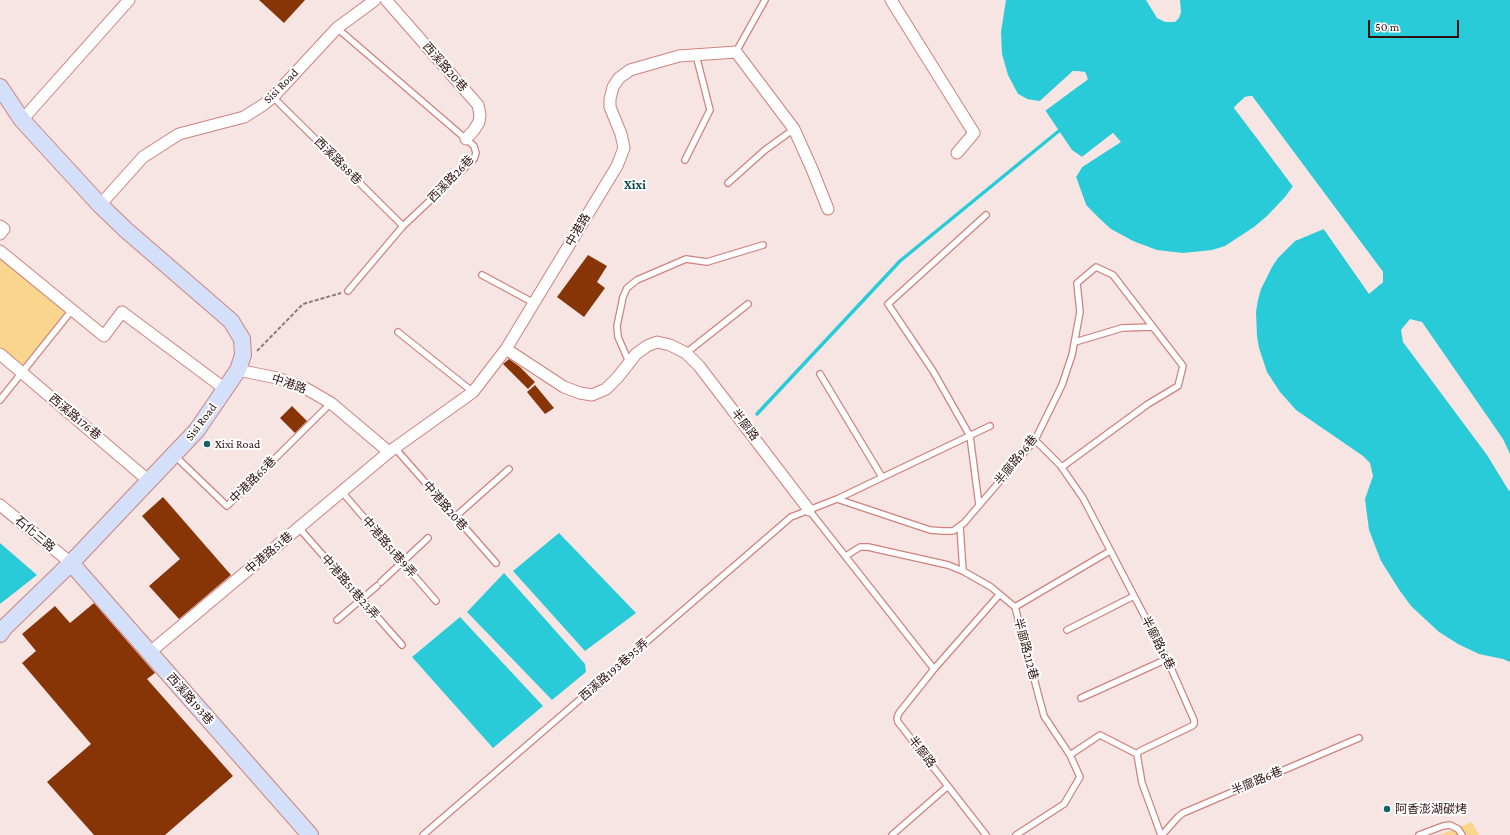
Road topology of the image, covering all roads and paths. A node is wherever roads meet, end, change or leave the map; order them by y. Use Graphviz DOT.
graph roads {
  1 [pos="129,0"];
  2 [pos="375,0"];
  3 [pos="386,0"];
  4 [pos="765,0"];
  5 [pos="891,0"];
  6 [pos="337,28"];
  7 [pos="736,52"];
  8 [pos="696,55"];
  9 [pos="0,87"];
  10 [pos="273,96"];
  11 [pos="22,120"];
  12 [pos="794,129"];
  13 [pos="466,139"];
  14 [pos="957,152"];
  15 [pos="685,160"];
  16 [pos="728,183"];
  17 [pos="100,205"];
  18 [pos="828,209"];
  19 [pos="986,215"];
  20 [pos="403,226"];
  21 [pos="763,245"];
  22 [pos="0,250"];
  23 [pos="482,275"];
  24 [pos="348,291"];
  25 [pos="534,303"];
  26 [pos="748,304"];
  27 [pos="72,310"];
  28 [pos="1152,327"];
  29 [pos="398,332"];
  30 [pos="1075,342"];
  31 [pos="506,349"];
  32 [pos="686,353"];
  33 [pos="0,354"];
  34 [pos="254,354"];
  35 [pos="630,362"];
  36 [pos="238,370"];
  37 [pos="22,373"];
  38 [pos="820,374"];
  39 [pos="225,389"];
  40 [pos="473,392"];
  41 [pos="0,400"];
  42 [pos="331,403"];
  43 [pos="990,426"];
  44 [pos="970,436"];
  45 [pos="1035,440"];
  46 [pos="392,450"];
  47 [pos="174,455"];
  48 [pos="1062,467"];
  49 [pos="509,469"];
  50 [pos="882,477"];
  51 [pos="150,481"];
  52 [pos="342,492"];
  53 [pos="837,499"];
  54 [pos="0,505"];
  55 [pos="979,506"];
  56 [pos="809,510"];
  57 [pos="455,517"];
  58 [pos="960,526"];
  59 [pos="299,528"];
  60 [pos="428,538"];
  61 [pos="1110,551"];
  62 [pos="846,556"];
  63 [pos="402,562"];
  64 [pos="496,563"];
  65 [pos="71,564"];
  66 [pos="963,571"];
  67 [pos="999,595"];
  68 [pos="1134,596"];
  69 [pos="361,599"];
  70 [pos="436,601"];
  71 [pos="1015,607"];
  72 [pos="337,620"];
  73 [pos="1067,630"];
  74 [pos="0,634"];
  75 [pos="402,646"];
  76 [pos="149,653"];
  77 [pos="1167,659"];
  78 [pos="934,669"];
  79 [pos="1081,698"];
  80 [pos="1359,738"];
  81 [pos="1137,754"];
  82 [pos="1070,755"];
  83 [pos="948,786"];
  84 [pos="310,835"];
  85 [pos="423,835"];
  86 [pos="892,835"];
  87 [pos="986,835"];
  88 [pos="1016,835"];
  89 [pos="1162,835"];
  90 [pos="1420,835"];
  91 [pos="1462,835"];
  1 -- 11 [label="street"];
  2 -- 6 [label="street, Sisi Road"];
  3 -- 13 [label="street, 西溪路20巷"];
  4 -- 7 [label="lane"];
  5 -- 14 [label="street"];
  6 -- 10 [label="street, Sisi Road"];
  6 -- 13 [label="lane, 西溪路26巷"];
  7 -- 8 [label="street, 中港路"];
  7 -- 12 [label="street"];
  8 -- 15 [label="lane"];
  8 -- 25 [label="street, 中港路"];
  9 -- 11 [label="street, Sisi Road"];
  10 -- 17 [label="street, Sisi Road"];
  10 -- 20 [label="lane, 西溪路88巷"];
  11 -- 17 [label="street, Sisi Road"];
  12 -- 16 [label="lane"];
  12 -- 18 [label="street"];
  13 -- 20 [label="lane, 西溪路26巷"];
  17 -- 36 [label="street, Sisi Road"];
  19 -- 44 [label="lane"];
  20 -- 24 [label="lane, 西溪路26巷"];
  21 -- 35 [label="lane"];
  22 -- 27 [label="street"];
  23 -- 25 [label="lane"];
  24 -- 34 [label="path"];
  25 -- 31 [label="street, 中港路"];
  26 -- 32 [label="lane"];
  27 -- 37 [label="lane"];
  27 -- 39 [label="street"];
  28 -- 30 [label="lane"];
  28 -- 30 [label="lane, 半廍路96巷"];
  28 -- 48 [label="lane"];
  29 -- 40 [label="lane"];
  30 -- 45 [label="lane, 半廍路96巷"];
  31 -- 35 [label="street, 半廍路"];
  31 -- 40 [label="street, 中港路"];
  32 -- 35 [label="street, 半廍路"];
  32 -- 56 [label="street, 半廍路"];
  33 -- 37 [label="street, 西溪路176巷"];
  36 -- 39 [label="street, Sisi Road"];
  36 -- 42 [label="street, 中港路"];
  37 -- 41 [label="lane"];
  37 -- 51 [label="street, 西溪路176巷"];
  38 -- 50 [label="lane"];
  39 -- 47 [label="street, Sisi Road"];
  40 -- 46 [label="street, 中港路"];
  42 -- 46 [label="street, 中港路"];
  42 -- 47 [label="lane, 中港路65巷"];
  43 -- 44 [label="lane"];
  44 -- 50 [label="lane"];
  44 -- 55 [label="lane"];
  45 -- 48 [label="lane, 半廍路16巷"];
  45 -- 55 [label="lane, 半廍路96巷"];
  46 -- 52 [label="street, 中港路51巷"];
  46 -- 57 [label="lane, 中港路20巷"];
  47 -- 51 [label="street, Sisi Road"];
  48 -- 61 [label="lane, 半廍路16巷"];
  49 -- 57 [label="lane"];
  50 -- 53 [label="lane"];
  51 -- 65 [label="street, Sisi Road"];
  52 -- 59 [label="street, 中港路51巷"];
  52 -- 63 [label="lane, 中港路51巷9弄"];
  53 -- 56 [label="lane"];
  53 -- 58 [label="lane"];
  54 -- 65 [label="street, 石化三路"];
  55 -- 58 [label="lane, 半廍路96巷"];
  56 -- 62 [label="lane, 半廍路"];
  56 -- 85 [label="lane, 西溪路193巷95弄"];
  57 -- 64 [label="lane, 中港路20巷"];
  58 -- 66 [label="lane"];
  59 -- 69 [label="lane, 中港路51巷23弄"];
  59 -- 76 [label="street, 中港路51巷"];
  60 -- 63 [label="lane"];
  61 -- 68 [label="lane, 半廍路16巷"];
  61 -- 71 [label="lane"];
  62 -- 66 [label="lane, 半廍路212巷"];
  62 -- 78 [label="lane, 半廍路"];
  63 -- 69 [label="lane"];
  63 -- 70 [label="lane, 中港路51巷9弄"];
  65 -- 74 [label="street, Sisi Road"];
  65 -- 76 [label="street, 西溪路193巷"];
  66 -- 67 [label="lane, 半廍路212巷"];
  67 -- 71 [label="lane, 半廍路212巷"];
  67 -- 78 [label="lane, 半廍路"];
  68 -- 73 [label="lane"];
  68 -- 77 [label="lane, 半廍路16巷"];
  69 -- 72 [label="lane"];
  69 -- 75 [label="lane, 中港路51巷23弄"];
  71 -- 82 [label="lane, 半廍路212巷"];
  76 -- 84 [label="street, 西溪路193巷"];
  77 -- 79 [label="lane"];
  77 -- 81 [label="lane, 半廍路16巷"];
  78 -- 83 [label="lane, 半廍路"];
  80 -- 89 [label="lane, 半廍路6巷"];
  81 -- 82 [label="lane"];
  81 -- 89 [label="lane"];
  82 -- 88 [label="lane, 半廍路212巷"];
  83 -- 86 [label="lane"];
  83 -- 87 [label="lane, 半廍路"];
  90 -- 91 [label="lane"];
}
